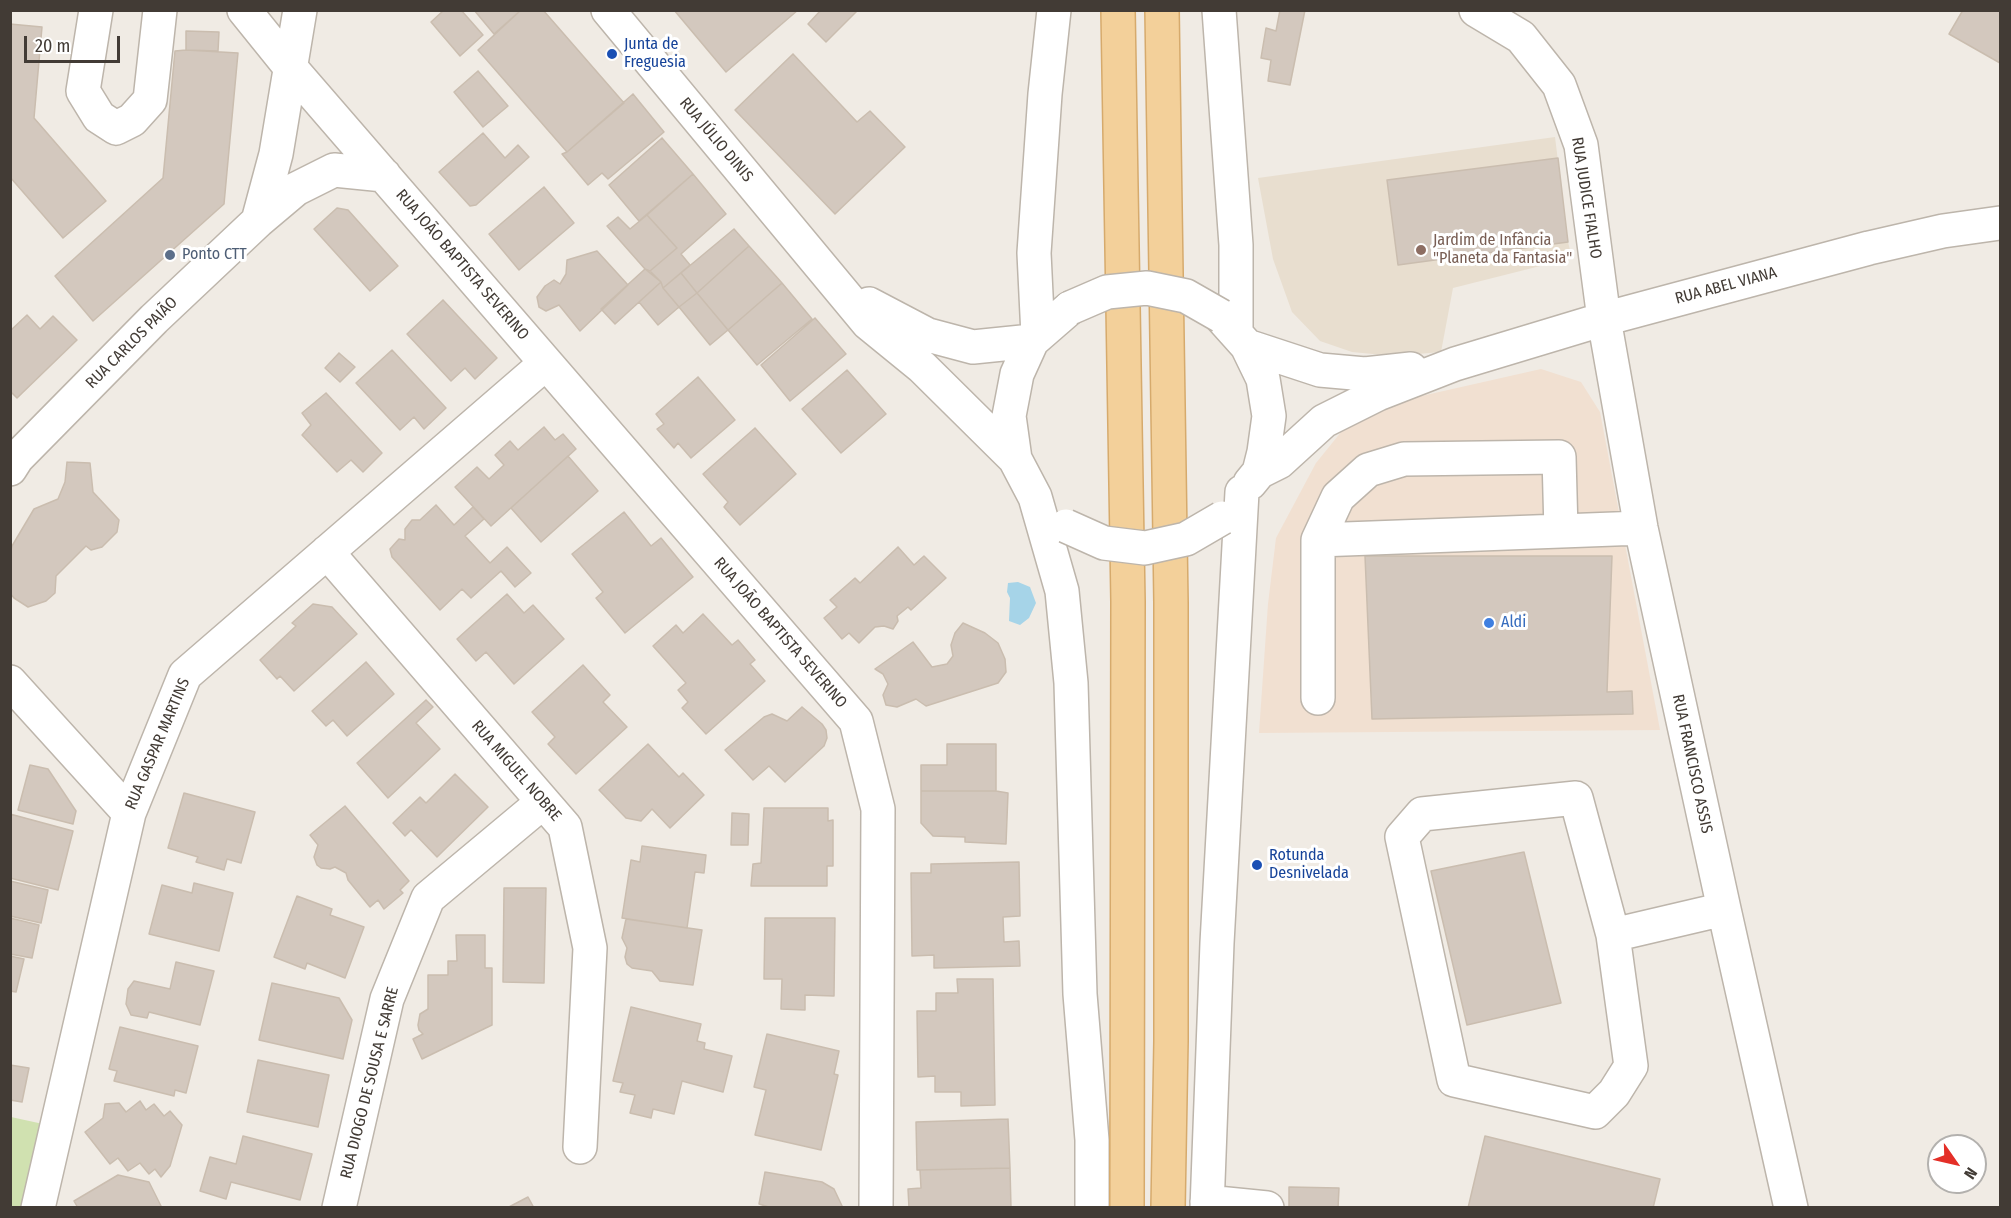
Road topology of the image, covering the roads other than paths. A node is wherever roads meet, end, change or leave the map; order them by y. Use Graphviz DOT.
graph roads {
  1 [pos="96,10"];
  2 [pos="160,10"];
  3 [pos="244,10"];
  4 [pos="300,10"];
  5 [pos="608,10"];
  6 [pos="1054,10"];
  7 [pos="1118,10"];
  8 [pos="1162,10"];
  9 [pos="1219,10"];
  10 [pos="1476,10"];
  11 [pos="290,67"];
  12 [pos="384,175"];
  13 [pos="258,221"];
  14 [pos="2001,223"];
  15 [pos="825,269"];
  16 [pos="1604,319"];
  17 [pos="1235,332"];
  18 [pos="1035,339"];
  19 [pos="546,363"];
  20 [pos="1455,364"];
  21 [pos="13,459"];
  22 [pos="1016,459"];
  23 [pos="1251,482"];
  24 [pos="1035,497"];
  25 [pos="1641,528"];
  26 [pos="1561,531"];
  27 [pos="1318,540"];
  28 [pos="327,552"];
  29 [pos="10,682"];
  30 [pos="1318,698"];
  31 [pos="543,802"];
  32 [pos="129,813"];
  33 [pos="1724,909"];
  34 [pos="1613,935"];
  35 [pos="580,1148"];
  36 [pos="1207,1205"];
  37 [pos="38,1208"];
  38 [pos="339,1208"];
  39 [pos="876,1208"];
  40 [pos="1092,1208"];
  41 [pos="1127,1208"];
  42 [pos="1168,1208"];
  43 [pos="1267,1208"];
  44 [pos="1791,1208"];
  1 -- 2 [label="street"];
  3 -- 11 [label="street, RUA JOÃO BAPTISTA SEVERINO"];
  4 -- 11 [label="street"];
  5 -- 15 [label="street, RUA JÚLIO DINIS"];
  6 -- 18 [label="street"];
  7 -- 41 [label="main road"];
  8 -- 42 [label="main road"];
  9 -- 17 [label="street"];
  10 -- 16 [label="street, RUA JUDICE FIALHO"];
  11 -- 12 [label="street, RUA JOÃO BAPTISTA SEVERINO"];
  11 -- 13 [label="street"];
  12 -- 13 [label="street, RUA CARLOS PAIÃO"];
  12 -- 19 [label="street, RUA JOÃO BAPTISTA SEVERINO"];
  13 -- 21 [label="street, RUA CARLOS PAIÃO"];
  14 -- 16 [label="street, RUA ABEL VIANA"];
  15 -- 18 [label="street, RUA JÚLIO DINIS"];
  15 -- 22 [label="street, RUA JÚLIO DINIS"];
  16 -- 20 [label="street, RUA ABEL VIANA"];
  16 -- 25 [label="street, RUA FRANCISCO ASSIS"];
  17 -- 18 [label="street, RUA ABEL VIANA, bridge"];
  17 -- 20 [label="street, RUA ABEL VIANA"];
  17 -- 23 [label="street"];
  18 -- 22 [label="street"];
  19 -- 28 [label="street, RUA GASPAR MARTINS"];
  19 -- 39 [label="street, RUA JOÃO BAPTISTA SEVERINO"];
  20 -- 23 [label="street, RUA ABEL VIANA"];
  22 -- 24 [label="street"];
  23 -- 24 [label="street, bridge"];
  23 -- 36 [label="street"];
  24 -- 40 [label="street"];
  25 -- 26 [label="street"];
  25 -- 33 [label="street, RUA FRANCISCO ASSIS"];
  26 -- 27 [label="street"];
  26 -- 27 [label="street"];
  27 -- 30 [label="street"];
  28 -- 31 [label="street, RUA MIGUEL NOBRE"];
  28 -- 32 [label="street, RUA GASPAR MARTINS"];
  29 -- 32 [label="street"];
  31 -- 35 [label="street, RUA MIGUEL NOBRE"];
  31 -- 38 [label="street, RUA DIOGO DE SOUSA E SARRE"];
  32 -- 37 [label="street, RUA GASPAR MARTINS"];
  33 -- 34 [label="street"];
  33 -- 44 [label="street, RUA FRANCISCO ASSIS"];
  34 -- 34 [label="street"];
  36 -- 43 [label="street"];
}
